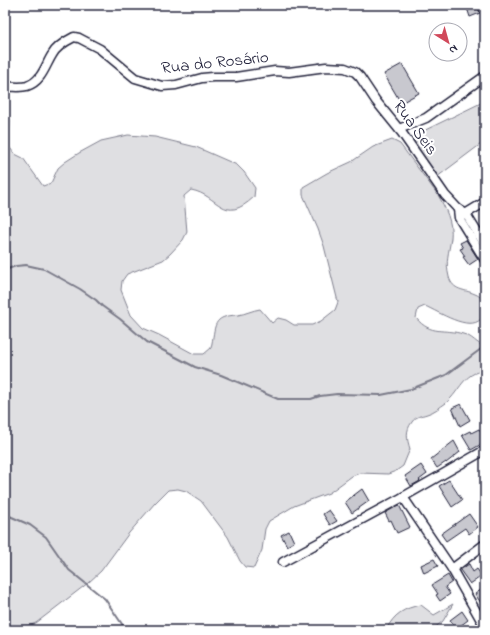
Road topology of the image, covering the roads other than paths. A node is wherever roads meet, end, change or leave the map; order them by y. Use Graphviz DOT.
graph roads {
  1 [pos="345,68"];
  2 [pos="485,76"];
  3 [pos="5,87"];
  4 [pos="399,129"];
  5 [pos="485,202"];
  6 [pos="461,214"];
  7 [pos="485,245"];
  8 [pos="485,260"];
  9 [pos="485,450"];
  10 [pos="404,497"];
  11 [pos="485,544"];
  12 [pos="283,562"];
  13 [pos="452,569"];
  14 [pos="485,627"];
  1 -- 3 [label="street, Rua do Rosário"];
  1 -- 4 [label="street, Rua Seis"];
  2 -- 4 [label="street"];
  4 -- 6 [label="street, Rua Seis"];
  5 -- 6 [label="street"];
  6 -- 7 [label="street, Rua Seis"];
  6 -- 8 [label="street"];
  9 -- 10 [label="street"];
  10 -- 12 [label="street"];
  10 -- 13 [label="street"];
  11 -- 13 [label="street"];
  13 -- 14 [label="street"];
}
